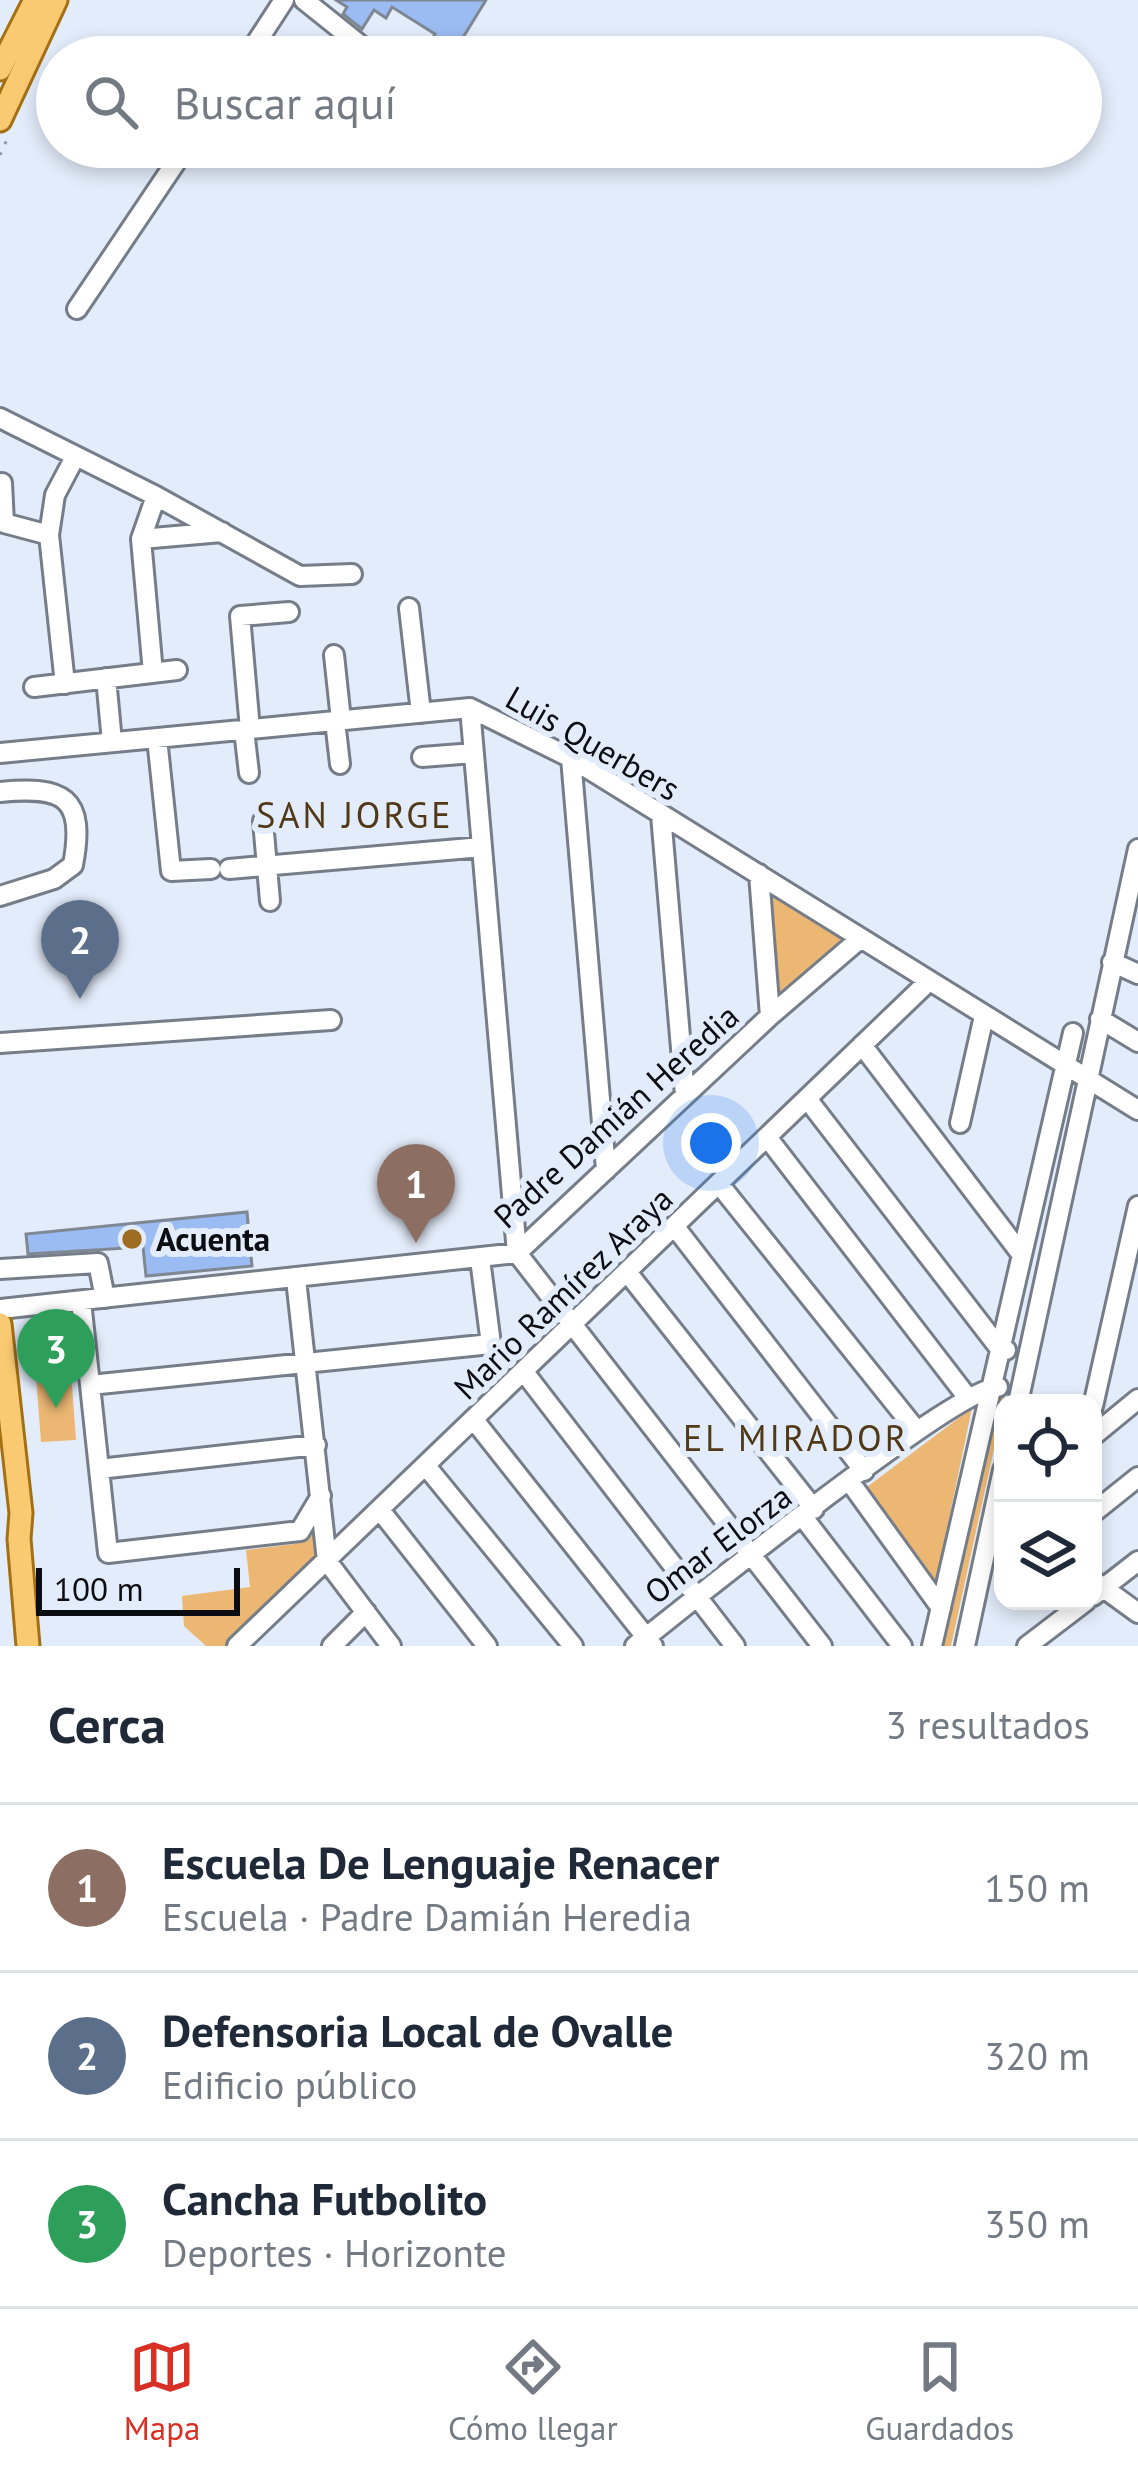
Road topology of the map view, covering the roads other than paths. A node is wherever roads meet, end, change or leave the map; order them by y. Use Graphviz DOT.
graph roads {
  1 [pos="35,0"];
  2 [pos="56,0"];
  3 [pos="284,0"];
  4 [pos="304,0"];
  5 [pos="39,36"];
  6 [pos="261,36"];
  7 [pos="349,36"];
  8 [pos="36,43"];
  9 [pos="3,60"];
  10 [pos="0,120"];
  11 [pos="172,168"];
  12 [pos="76,309"];
  13 [pos="0,418"];
  14 [pos="75,457"];
  15 [pos="2,482"];
  16 [pos="156,496"];
  17 [pos="222,532"];
  18 [pos="49,535"];
  19 [pos="141,539"];
  20 [pos="352,574"];
  21 [pos="409,608"];
  22 [pos="290,612"];
  23 [pos="334,656"];
  24 [pos="177,670"];
  25 [pos="153,673"];
  26 [pos="106,678"];
  27 [pos="65,684"];
  28 [pos="34,687"];
  29 [pos="470,708"];
  30 [pos="421,713"];
  31 [pos="338,721"];
  32 [pos="247,729"];
  33 [pos="157,738"];
  34 [pos="112,742"];
  35 [pos="0,753"];
  36 [pos="474,753"];
  37 [pos="422,757"];
  38 [pos="571,758"];
  39 [pos="340,764"];
  40 [pos="249,773"];
  41 [pos="0,792"];
  42 [pos="661,815"];
  43 [pos="263,821"];
  44 [pos="482,848"];
  45 [pos="1138,850"];
  46 [pos="267,866"];
  47 [pos="759,874"];
  48 [pos="0,896"];
  49 [pos="269,901"];
  50 [pos="861,938"];
  51 [pos="1112,962"];
  52 [pos="1138,974"];
  53 [pos="928,981"];
  54 [pos="770,1016"];
  55 [pos="984,1016"];
  56 [pos="1100,1019"];
  57 [pos="332,1020"];
  58 [pos="1073,1033"];
  59 [pos="1138,1042"];
  60 [pos="0,1043"];
  61 [pos="862,1045"];
  62 [pos="1066,1064"];
  63 [pos="1088,1078"];
  64 [pos="685,1095"];
  65 [pos="808,1100"];
  66 [pos="1138,1110"];
  67 [pos="960,1123"];
  68 [pos="767,1137"];
  69 [pos="606,1170"];
  70 [pos="719,1184"];
  71 [pos="1138,1206"];
  72 [pos="674,1227"];
  73 [pos="517,1253"];
  74 [pos="1022,1255"];
  75 [pos="481,1259"];
  76 [pos="0,1270"];
  77 [pos="627,1272"];
  78 [pos="296,1279"];
  79 [pos="105,1298"];
  80 [pos="81,1301"];
  81 [pos="0,1309"];
  82 [pos="0,1324"];
  83 [pos="574,1324"];
  84 [pos="1000,1349"];
  85 [pos="1028,1356"];
  86 [pos="306,1361"];
  87 [pos="524,1372"];
  88 [pos="89,1385"];
  89 [pos="992,1385"];
  90 [pos="1012,1394"];
  91 [pos="1020,1394"];
  92 [pos="1096,1394"];
  93 [pos="968,1398"];
  94 [pos="1138,1399"];
  95 [pos="474,1420"];
  96 [pos="0,1426"];
  97 [pos="1102,1429"];
  98 [pos="917,1431"];
  99 [pos="316,1445"];
  100 [pos="426,1466"];
  101 [pos="99,1469"];
  102 [pos="857,1476"];
  103 [pos="1138,1477"];
  104 [pos="321,1496"];
  105 [pos="997,1502"];
  106 [pos="1102,1506"];
  107 [pos="380,1510"];
  108 [pos="808,1513"];
  109 [pos="19,1539"];
  110 [pos="753,1555"];
  111 [pos="327,1561"];
  112 [pos="1138,1561"];
  113 [pos="1102,1586"];
  114 [pos="1102,1596"];
  115 [pos="697,1597"];
  116 [pos="941,1608"];
  117 [pos="1071,1610"];
  118 [pos="366,1612"];
  119 [pos="1138,1613"];
  120 [pos="1035,1640"];
  121 [pos="645,1643"];
  122 [pos="28,1646"];
  123 [pos="237,1646"];
  124 [pos="332,1646"];
  125 [pos="391,1646"];
  126 [pos="487,1646"];
  127 [pos="573,1646"];
  128 [pos="735,1646"];
  129 [pos="822,1646"];
  130 [pos="902,1646"];
  131 [pos="932,1646"];
  132 [pos="965,1646"];
  133 [pos="1061,1646"];
  1 -- 9 [label="main road"];
  2 -- 5 [label="main road"];
  3 -- 6 [label="street"];
  4 -- 7 [label="street"];
  8 -- 10 [label="main road"];
  11 -- 12 [label="street"];
  13 -- 14 [label="street"];
  14 -- 16 [label="street"];
  14 -- 18 [label="street"];
  15 -- 18 [label="street"];
  16 -- 17 [label="street"];
  16 -- 19 [label="street"];
  17 -- 19 [label="street"];
  17 -- 20 [label="street"];
  18 -- 27 [label="street"];
  19 -- 25 [label="street"];
  21 -- 30 [label="street"];
  22 -- 32 [label="street"];
  23 -- 31 [label="street"];
  24 -- 25 [label="street"];
  25 -- 26 [label="street"];
  26 -- 27 [label="street"];
  26 -- 34 [label="street"];
  27 -- 28 [label="street"];
  29 -- 30 [label="street, Luis Querbers"];
  29 -- 36 [label="street"];
  29 -- 38 [label="street, Luis Querbers"];
  30 -- 31 [label="street, Luis Querbers"];
  31 -- 32 [label="street, Luis Querbers"];
  31 -- 39 [label="street"];
  32 -- 33 [label="street, Luis Querbers"];
  32 -- 40 [label="street"];
  33 -- 34 [label="street, Luis Querbers"];
  33 -- 46 [label="street"];
  34 -- 35 [label="street, Luis Querbers"];
  36 -- 37 [label="street"];
  36 -- 44 [label="street"];
  38 -- 42 [label="street, Luis Querbers"];
  38 -- 69 [label="street"];
  41 -- 48 [label="street"];
  42 -- 47 [label="street, Luis Querbers"];
  42 -- 64 [label="street"];
  43 -- 46 [label="street"];
  44 -- 46 [label="street"];
  44 -- 73 [label="street"];
  45 -- 51 [label="street"];
  46 -- 49 [label="street"];
  47 -- 50 [label="street, Luis Querbers"];
  47 -- 54 [label="street, Padre Damián Heredia"];
  50 -- 53 [label="street, Luis Querbers"];
  50 -- 54 [label="street, Padre Damián Heredia"];
  51 -- 52 [label="street"];
  51 -- 56 [label="street"];
  53 -- 55 [label="street, Luis Querbers"];
  53 -- 61 [label="street, Mario Ramírez Araya"];
  54 -- 64 [label="street, Padre Damián Heredia"];
  55 -- 62 [label="street, Luis Querbers"];
  55 -- 67 [label="street"];
  56 -- 59 [label="street"];
  56 -- 63 [label="street"];
  57 -- 60 [label="street"];
  58 -- 62 [label="street"];
  61 -- 65 [label="street, Mario Ramírez Araya"];
  61 -- 74 [label="street"];
  62 -- 63 [label="street, Luis Querbers"];
  62 -- 74 [label="street"];
  63 -- 66 [label="street, Luis Querbers"];
  63 -- 85 [label="street"];
  64 -- 69 [label="street, Padre Damián Heredia"];
  65 -- 68 [label="street, Mario Ramírez Araya"];
  65 -- 84 [label="street"];
  68 -- 70 [label="street, Mario Ramírez Araya"];
  68 -- 93 [label="street"];
  69 -- 73 [label="street, Padre Damián Heredia"];
  70 -- 72 [label="street, Mario Ramírez Araya"];
  70 -- 98 [label="street"];
  71 -- 92 [label="street"];
  72 -- 77 [label="street, Mario Ramírez Araya"];
  72 -- 102 [label="street"];
  73 -- 75 [label="street, Padre Damián Heredia"];
  73 -- 83 [label="street"];
  74 -- 84 [label="street"];
  75 -- 78 [label="street, Padre Damián Heredia"];
  75 -- 86 [label="street"];
  76 -- 79 [label="street"];
  77 -- 83 [label="street, Mario Ramírez Araya"];
  77 -- 108 [label="street"];
  78 -- 79 [label="street, Padre Damián Heredia"];
  78 -- 86 [label="street"];
  79 -- 80 [label="street, Padre Damián Heredia"];
  80 -- 81 [label="street, Padre Damián Heredia"];
  80 -- 88 [label="street"];
  82 -- 109 [label="main road"];
  83 -- 87 [label="street, Mario Ramírez Araya"];
  83 -- 110 [label="street"];
  84 -- 85 [label="street"];
  84 -- 89 [label="street"];
  85 -- 91 [label="street"];
  86 -- 88 [label="street"];
  86 -- 99 [label="street"];
  87 -- 95 [label="street, Mario Ramírez Araya"];
  87 -- 115 [label="street"];
  88 -- 101 [label="street"];
  89 -- 90 [label="street"];
  89 -- 93 [label="street, Omar Elorza"];
  89 -- 116 [label="street"];
  93 -- 98 [label="street, Omar Elorza"];
  94 -- 97 [label="street"];
  95 -- 100 [label="street, Mario Ramírez Araya"];
  95 -- 121 [label="street"];
  96 -- 109 [label="main road"];
  98 -- 102 [label="street, Omar Elorza"];
  99 -- 101 [label="street"];
  99 -- 104 [label="street"];
  100 -- 107 [label="street, Mario Ramírez Araya"];
  100 -- 127 [label="street"];
  101 -- 104 [label="street"];
  102 -- 108 [label="street, Omar Elorza"];
  102 -- 116 [label="street"];
  103 -- 106 [label="street"];
  104 -- 111 [label="street"];
  105 -- 132 [label="street"];
  107 -- 111 [label="street, Mario Ramírez Araya"];
  107 -- 126 [label="street"];
  108 -- 110 [label="street, Omar Elorza"];
  108 -- 130 [label="street"];
  109 -- 122 [label="main road"];
  110 -- 115 [label="street, Omar Elorza"];
  110 -- 129 [label="street"];
  111 -- 118 [label="street"];
  111 -- 123 [label="street, Mario Ramírez Araya"];
  112 -- 113 [label="street"];
  114 -- 119 [label="street"];
  115 -- 121 [label="street, Omar Elorza"];
  115 -- 128 [label="street"];
  116 -- 131 [label="street"];
  117 -- 120 [label="street"];
  118 -- 124 [label="street"];
  118 -- 125 [label="street"];
  120 -- 133 [label="street"];
}
